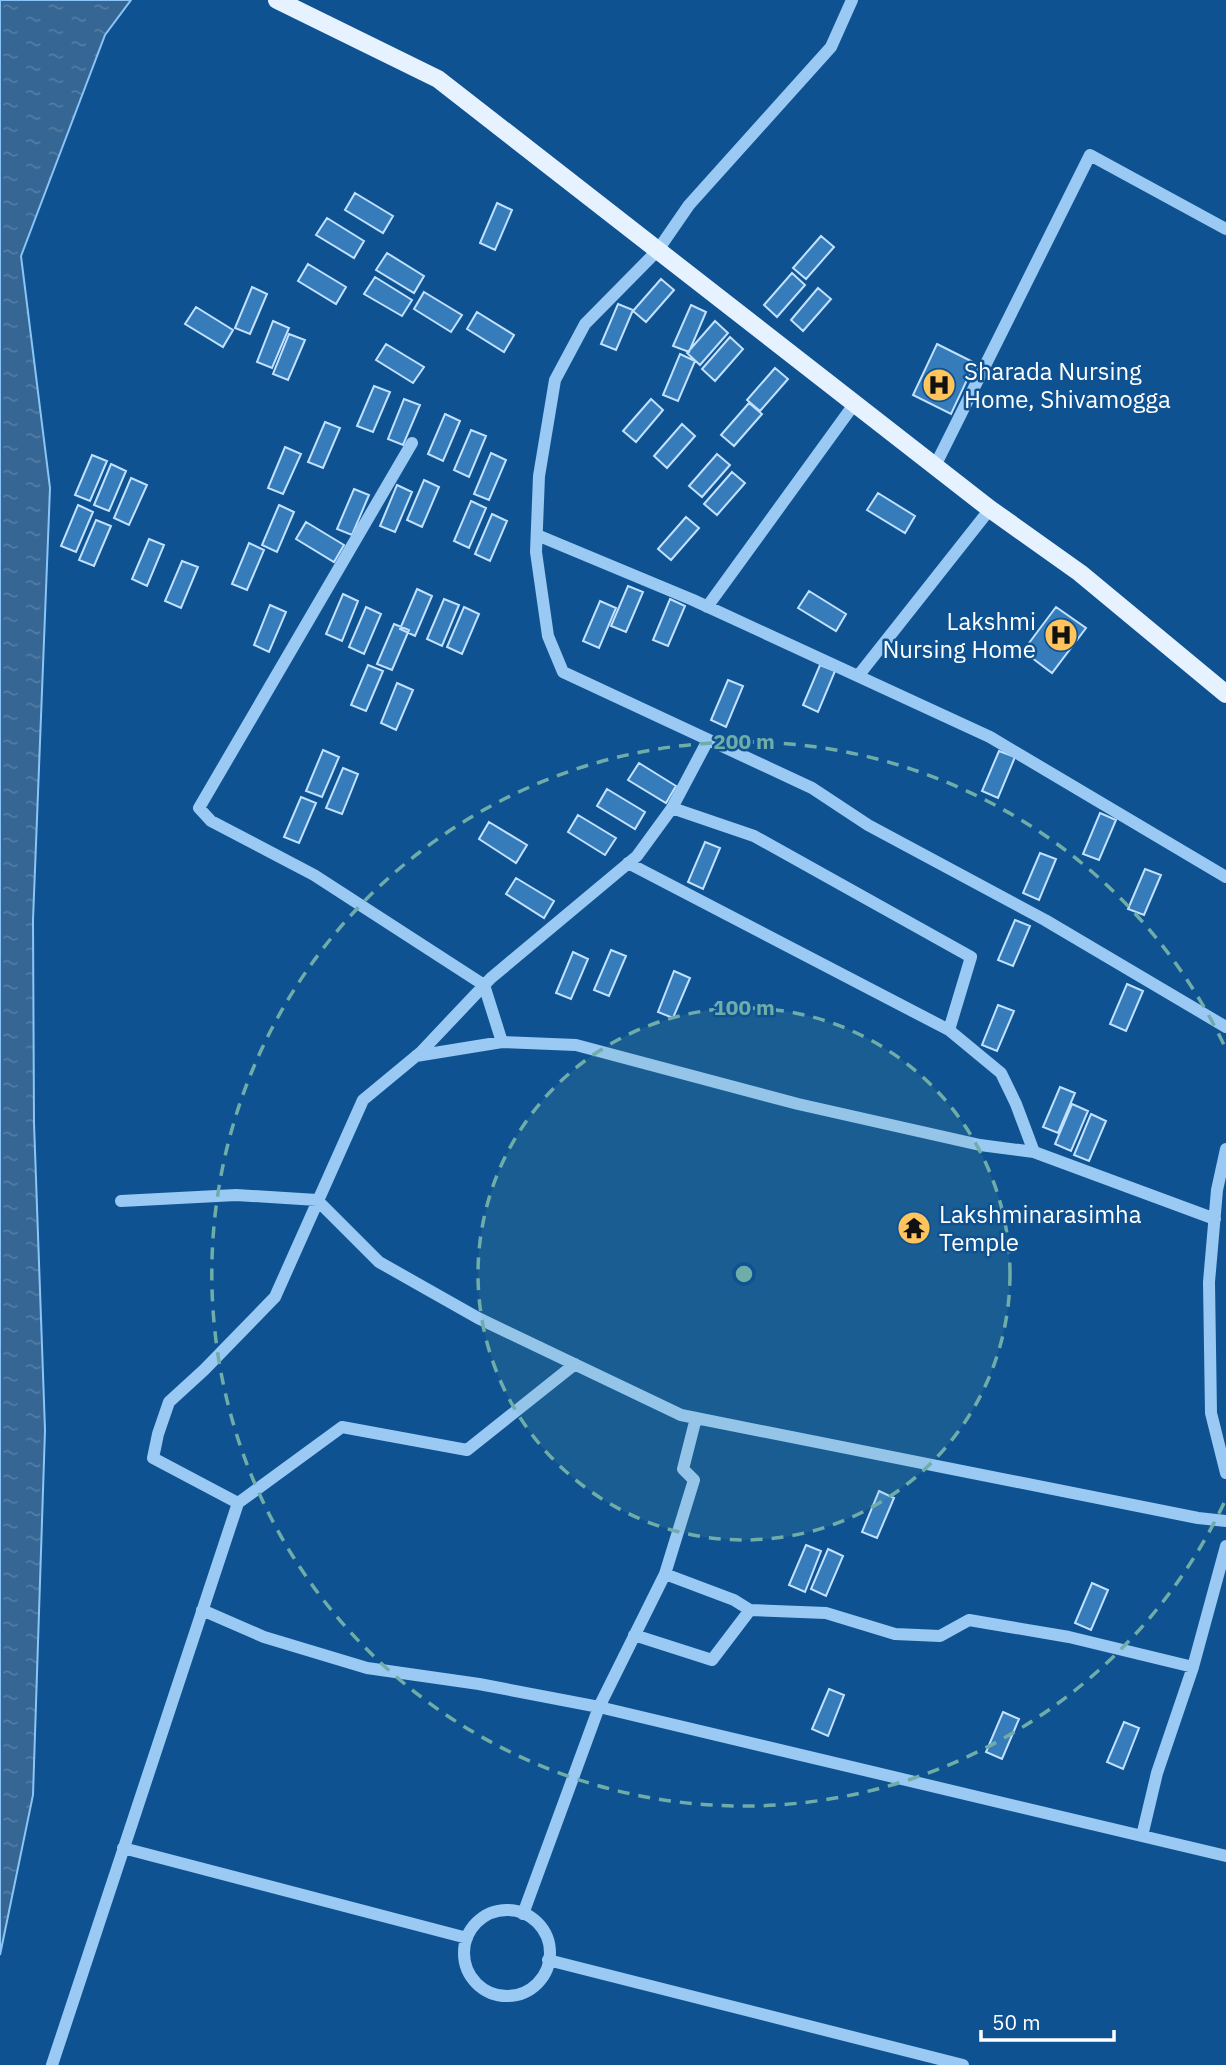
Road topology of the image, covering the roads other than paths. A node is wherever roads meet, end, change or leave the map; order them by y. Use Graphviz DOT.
graph roads {
  1 [pos="276,0"];
  2 [pos="852,0"];
  3 [pos="1226,229"];
  4 [pos="658,250"];
  5 [pos="855,403"];
  6 [pos="412,443"];
  7 [pos="934,466"];
  8 [pos="990,509"];
  9 [pos="537,535"];
  10 [pos="707,607"];
  11 [pos="858,676"];
  12 [pos="1226,694"];
  13 [pos="708,740"];
  14 [pos="672,808"];
  15 [pos="628,863"];
  16 [pos="1226,877"];
  17 [pos="484,985"];
  18 [pos="1226,1027"];
  19 [pos="949,1030"];
  20 [pos="502,1042"];
  21 [pos="416,1056"];
  22 [pos="1226,1149"];
  23 [pos="1034,1152"];
  24 [pos="317,1200"];
  25 [pos="121,1201"];
  26 [pos="1215,1219"];
  27 [pos="575,1364"];
  28 [pos="696,1418"];
  29 [pos="1226,1473"];
  30 [pos="238,1503"];
  31 [pos="1226,1521"];
  32 [pos="1226,1546"];
  33 [pos="664,1574"];
  34 [pos="202,1610"];
  35 [pos="750,1610"];
  36 [pos="634,1636"];
  37 [pos="1194,1667"];
  38 [pos="599,1707"];
  39 [pos="1142,1836"];
  40 [pos="123,1848"];
  41 [pos="1226,1856"];
  42 [pos="523,1914"];
  43 [pos="467,1938"];
  44 [pos="548,1960"];
  45 [pos="52,2065"];
  46 [pos="963,2065"];
  1 -- 4 [label="main road"];
  2 -- 4 [label="street"];
  3 -- 7 [label="street"];
  4 -- 5 [label="main road"];
  4 -- 9 [label="street"];
  5 -- 7 [label="main road"];
  5 -- 10 [label="street"];
  6 -- 17 [label="street"];
  7 -- 8 [label="main road"];
  8 -- 11 [label="street"];
  8 -- 12 [label="main road"];
  9 -- 10 [label="street"];
  9 -- 13 [label="street"];
  10 -- 11 [label="street"];
  11 -- 16 [label="street"];
  13 -- 14 [label="street"];
  13 -- 18 [label="street"];
  14 -- 15 [label="street"];
  14 -- 19 [label="street"];
  15 -- 17 [label="street"];
  15 -- 19 [label="street"];
  17 -- 20 [label="street"];
  17 -- 21 [label="street"];
  19 -- 23 [label="street"];
  20 -- 21 [label="street"];
  20 -- 23 [label="street"];
  21 -- 24 [label="street"];
  22 -- 26 [label="street"];
  23 -- 26 [label="street"];
  24 -- 25 [label="street"];
  24 -- 27 [label="street"];
  24 -- 30 [label="street"];
  26 -- 29 [label="street"];
  27 -- 28 [label="street"];
  27 -- 30 [label="street"];
  28 -- 31 [label="street"];
  28 -- 33 [label="street"];
  30 -- 34 [label="street"];
  32 -- 37 [label="street"];
  33 -- 35 [label="street"];
  33 -- 36 [label="street"];
  34 -- 38 [label="street"];
  34 -- 40 [label="street"];
  35 -- 36 [label="street"];
  35 -- 37 [label="street"];
  36 -- 38 [label="street"];
  37 -- 39 [label="street"];
  38 -- 39 [label="street"];
  38 -- 42 [label="street"];
  39 -- 41 [label="street"];
  40 -- 43 [label="street"];
  40 -- 45 [label="street"];
  42 -- 43 [label="street"];
  42 -- 44 [label="street"];
  43 -- 44 [label="street"];
  44 -- 46 [label="street"];
}
